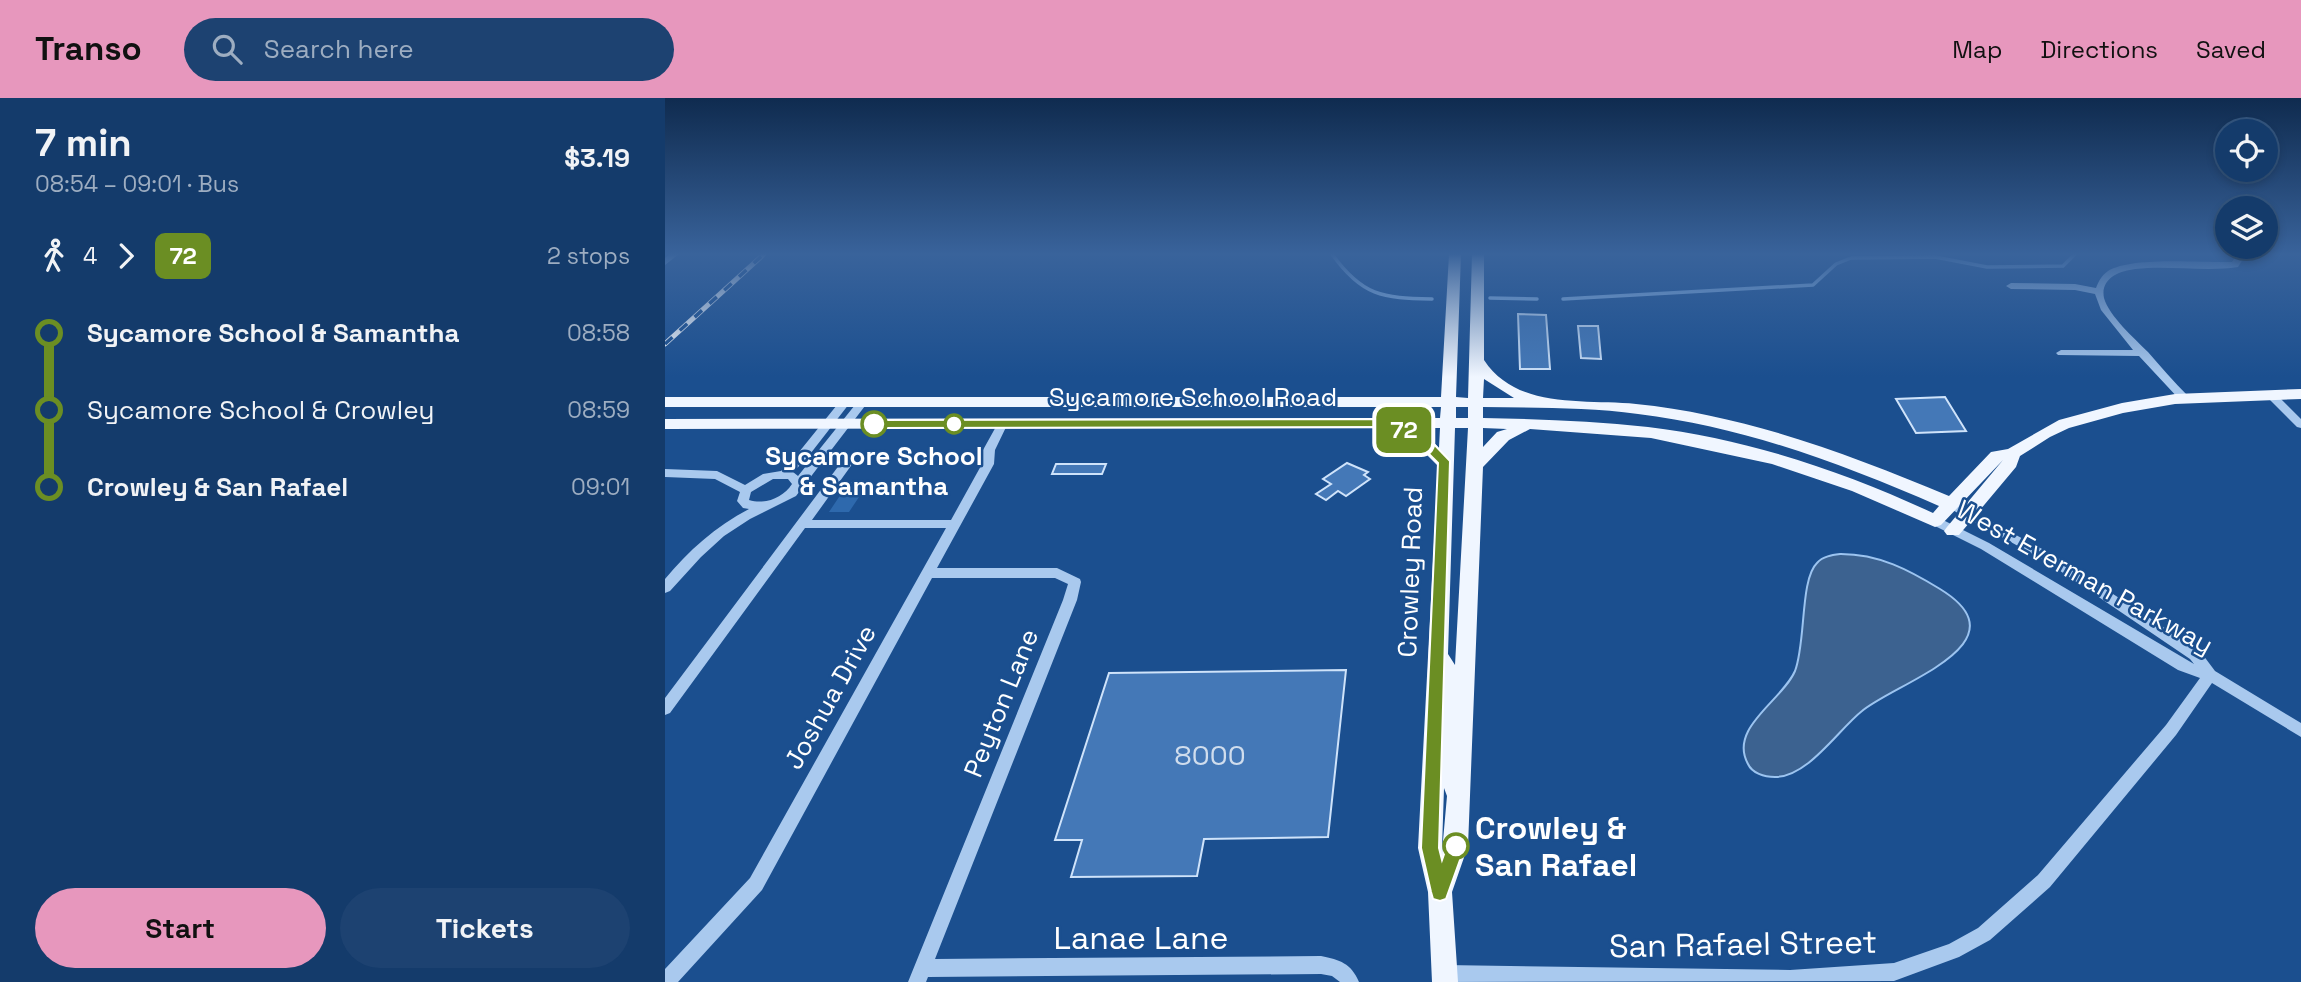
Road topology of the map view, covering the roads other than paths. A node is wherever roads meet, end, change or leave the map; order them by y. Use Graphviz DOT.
graph roads {
  1 [pos="1453,295"];
  2 [pos="1478,295"];
  3 [pos="2099,295"];
  4 [pos="2061,353"];
  5 [pos="2143,353"];
  6 [pos="1477,361"];
  7 [pos="1448,372"];
  8 [pos="2301,394"];
  9 [pos="2271,395"];
  10 [pos="2184,398"];
  11 [pos="1185,401"];
  12 [pos="665,402"];
  13 [pos="845,402"];
  14 [pos="863,402"];
  15 [pos="1399,402"];
  16 [pos="1448,402"];
  17 [pos="1476,402"];
  18 [pos="1542,403"];
  19 [pos="1003,423"];
  20 [pos="1177,423"];
  21 [pos="1392,423"];
  22 [pos="1447,423"];
  23 [pos="1476,423"];
  24 [pos="665,424"];
  25 [pos="828,424"];
  26 [pos="846,424"];
  27 [pos="1539,424"];
  28 [pos="2301,425"];
  29 [pos="1731,427"];
  30 [pos="1665,435"];
  31 [pos="2013,453"];
  32 [pos="1757,455"];
  33 [pos="1444,461"];
  34 [pos="814,463"];
  35 [pos="795,464"];
  36 [pos="1475,466"];
  37 [pos="665,473"];
  38 [pos="784,474"];
  39 [pos="798,482"];
  40 [pos="746,490"];
  41 [pos="1951,504"];
  42 [pos="761,508"];
  43 [pos="1969,512"];
  44 [pos="1935,521"];
  45 [pos="800,524"];
  46 [pos="955,524"];
  47 [pos="1953,531"];
  48 [pos="928,573"];
  49 [pos="665,588"];
  50 [pos="1437,653"];
  51 [pos="2210,675"];
  52 [pos="665,709"];
  53 [pos="2301,731"];
  54 [pos="1458,798"];
  55 [pos="1440,892"];
  56 [pos="921,975"];
  57 [pos="1221,975"];
  58 [pos="671,977"];
  59 [pos="1445,978"];
  60 [pos="1350,982"];
  1 -- 7 [label="main road, Crowley Road"];
  2 -- 6 [label="main road, Crowley Road"];
  3 -- 5 [label="street"];
  4 -- 5 [label="street"];
  5 -- 10 [label="street"];
  6 -- 17 [label="main road, Crowley Road"];
  6 -- 18 [label="main road"];
  7 -- 15 [label="main road"];
  7 -- 16 [label="main road, Crowley Road"];
  8 -- 9 [label="main road"];
  9 -- 10 [label="main road"];
  9 -- 28 [label="street"];
  10 -- 31 [label="main road"];
  11 -- 14 [label="main road, Sycamore School Road"];
  11 -- 15 [label="main road, Sycamore School Road"];
  11 -- 20 [label="main road"];
  12 -- 13 [label="main road, Sycamore School Road"];
  13 -- 14 [label="main road, Sycamore School Road"];
  13 -- 25 [label="street"];
  14 -- 26 [label="street"];
  15 -- 16 [label="main road, Sycamore School Road"];
  16 -- 17 [label="main road, Sycamore School Road"];
  16 -- 22 [label="main road, Crowley Road"];
  17 -- 18 [label="main road, Sycamore School Road"];
  17 -- 23 [label="main road, Crowley Road"];
  18 -- 29 [label="main road, Sycamore School Road"];
  19 -- 20 [label="main road, Sycamore School Road"];
  19 -- 26 [label="main road, Sycamore School Road"];
  19 -- 46 [label="street, Joshua Drive"];
  20 -- 21 [label="main road, Sycamore School Road"];
  21 -- 22 [label="main road, Sycamore School Road"];
  21 -- 33 [label="main road"];
  22 -- 23 [label="main road, Sycamore School Road"];
  22 -- 33 [label="main road, Crowley Road"];
  23 -- 27 [label="main road, Sycamore School Road"];
  23 -- 36 [label="main road, Crowley Road"];
  24 -- 25 [label="main road, Sycamore School Road"];
  25 -- 26 [label="main road, Sycamore School Road"];
  25 -- 35 [label="street"];
  26 -- 34 [label="street"];
  27 -- 30 [label="main road, Sycamore School Road"];
  27 -- 36 [label="main road"];
  29 -- 30 [label="main road"];
  29 -- 32 [label="main road"];
  29 -- 41 [label="main road, Sycamore School Road"];
  30 -- 32 [label="main road, Sycamore School Road"];
  31 -- 41 [label="main road"];
  31 -- 43 [label="main road"];
  32 -- 44 [label="main road, Sycamore School Road"];
  33 -- 50 [label="main road, Crowley Road"];
  34 -- 35 [label="street"];
  34 -- 39 [label="street"];
  34 -- 45 [label="street"];
  35 -- 38 [label="street"];
  36 -- 54 [label="main road, Crowley Road"];
  37 -- 40 [label="street"];
  38 -- 39 [label="street"];
  38 -- 40 [label="street"];
  39 -- 42 [label="street"];
  40 -- 42 [label="street"];
  41 -- 43 [label="street, West Everman Parkway"];
  41 -- 44 [label="main road"];
  42 -- 49 [label="street"];
  43 -- 47 [label="main road"];
  43 -- 51 [label="street, West Everman Parkway"];
  44 -- 47 [label="street, West Everman Parkway"];
  45 -- 46 [label="street"];
  45 -- 52 [label="street"];
  46 -- 48 [label="street, Joshua Drive"];
  47 -- 51 [label="street, West Everman Parkway"];
  48 -- 56 [label="street, Peyton Lane"];
  48 -- 58 [label="street, Joshua Drive"];
  50 -- 54 [label="main road"];
  50 -- 55 [label="main road, Crowley Road"];
  51 -- 53 [label="street, West Everman Parkway"];
  51 -- 59 [label="street, San Rafael Street"];
  54 -- 55 [label="main road, Crowley Road"];
  55 -- 59 [label="main road, Crowley Road"];
  56 -- 57 [label="street, Lanae Lane"];
  57 -- 60 [label="street, Lanae Lane"];
}
